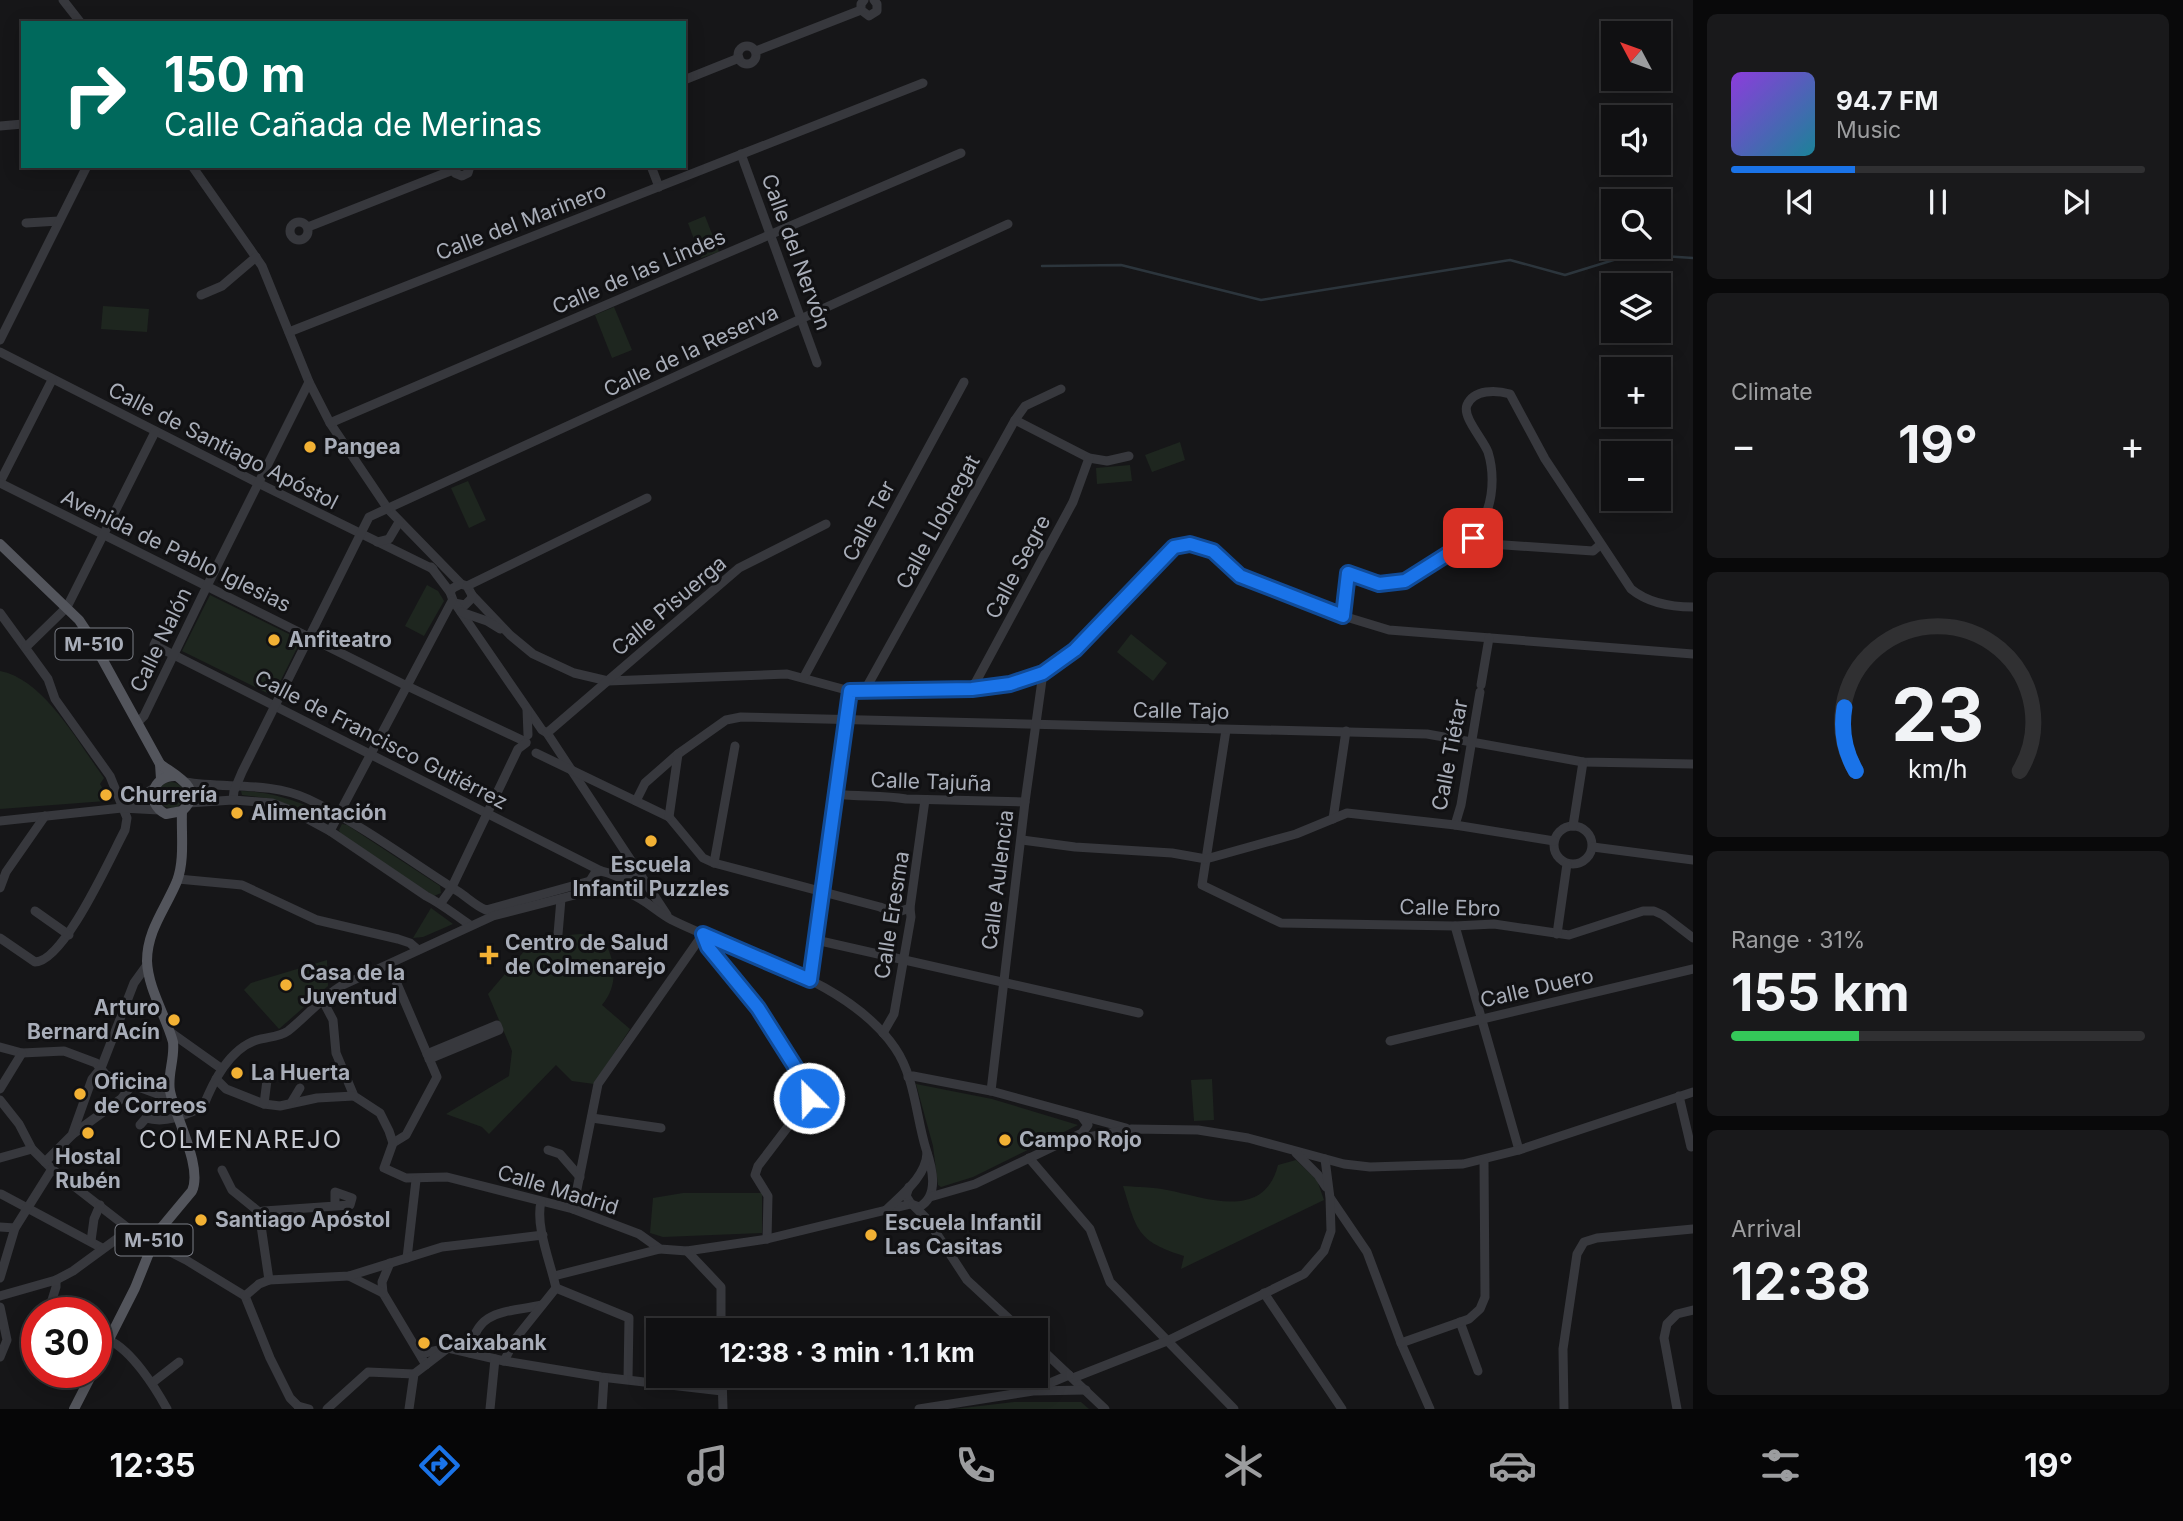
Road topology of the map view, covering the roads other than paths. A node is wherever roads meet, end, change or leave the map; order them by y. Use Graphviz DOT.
graph roads {
  1 [pos="62,0"];
  2 [pos="864,0"];
  3 [pos="874,0"];
  4 [pos="861,10"];
  5 [pos="79,21"];
  6 [pos="686,79"];
  7 [pos="923,83"];
  8 [pos="21,124"];
  9 [pos="0,126"];
  10 [pos="961,153"];
  11 [pos="741,154"];
  12 [pos="86,168"];
  13 [pos="193,168"];
  14 [pos="453,168"];
  15 [pos="470,168"];
  16 [pos="652,168"];
  17 [pos="659,187"];
  18 [pos="59,221"];
  19 [pos="26,223"];
  20 [pos="1008,224"];
  21 [pos="307,227"];
  22 [pos="771,235"];
  23 [pos="256,257"];
  24 [pos="201,295"];
  25 [pos="802,319"];
  26 [pos="289,332"];
  27 [pos="0,340"];
  28 [pos="0,352"];
  29 [pos="817,363"];
  30 [pos="52,380"];
  31 [pos="964,382"];
  32 [pos="309,383"];
  33 [pos="1061,389"];
  34 [pos="1015,420"];
  35 [pos="330,423"];
  36 [pos="155,432"];
  37 [pos="1129,456"];
  38 [pos="1088,458"];
  39 [pos="0,483"];
  40 [pos="258,483"];
  41 [pos="377,495"];
  42 [pos="647,498"];
  43 [pos="388,509"];
  44 [pos="374,514"];
  45 [pos="399,522"];
  46 [pos="826,524"];
  47 [pos="102,534"];
  48 [pos="361,534"];
  49 [pos="412,535"];
  50 [pos="1473,538"];
  51 [pos="377,542"];
  52 [pos="0,544"];
  53 [pos="1601,545"];
  54 [pos="433,569"];
  55 [pos="207,586"];
  56 [pos="466,588"];
  57 [pos="455,603"];
  58 [pos="67,607"];
  59 [pos="1693,607"];
  60 [pos="0,613"];
  61 [pos="488,616"];
  62 [pos="1343,616"];
  63 [pos="159,635"];
  64 [pos="311,638"];
  65 [pos="1489,638"];
  66 [pos="26,647"];
  67 [pos="487,651"];
  68 [pos="1693,654"];
  69 [pos="174,655"];
  70 [pos="1043,673"];
  71 [pos="804,677"];
  72 [pos="608,681"];
  73 [pos="405,685"];
  74 [pos="972,689"];
  75 [pos="864,690"];
  76 [pos="850,691"];
  77 [pos="275,706"];
  78 [pos="527,708"];
  79 [pos="846,721"];
  80 [pos="137,723"];
  81 [pos="1036,726"];
  82 [pos="1226,730"];
  83 [pos="1346,731"];
  84 [pos="546,735"];
  85 [pos="527,740"];
  86 [pos="1472,741"];
  87 [pos="735,746"];
  88 [pos="370,753"];
  89 [pos="536,754"];
  90 [pos="678,754"];
  91 [pos="1583,762"];
  92 [pos="160,764"];
  93 [pos="1693,764"];
  94 [pos="571,769"];
  95 [pos="181,779"];
  96 [pos="157,783"];
  97 [pos="236,784"];
  98 [pos="836,794"];
  99 [pos="233,800"];
  100 [pos="636,800"];
  101 [pos="925,800"];
  102 [pos="1025,802"];
  103 [pos="186,807"];
  104 [pos="122,808"];
  105 [pos="163,812"];
  106 [pos="486,812"];
  107 [pos="340,815"];
  108 [pos="45,816"];
  109 [pos="668,817"];
  110 [pos="1333,819"];
  111 [pos="0,821"];
  112 [pos="1455,825"];
  113 [pos="1573,826"];
  114 [pos="330,831"];
  115 [pos="1022,840"];
  116 [pos="1554,841"];
  117 [pos="1593,847"];
  118 [pos="181,858"];
  119 [pos="1206,859"];
  120 [pos="1693,860"];
  121 [pos="714,863"];
  122 [pos="1567,864"];
  123 [pos="606,873"];
  124 [pos="178,880"];
  125 [pos="636,882"];
  126 [pos="592,886"];
  127 [pos="0,888"];
  128 [pos="451,889"];
  129 [pos="609,891"];
  130 [pos="823,892"];
  131 [pos="636,896"];
  132 [pos="561,899"];
  133 [pos="441,903"];
  134 [pos="481,908"];
  135 [pos="910,908"];
  136 [pos="34,911"];
  137 [pos="670,919"];
  138 [pos="472,925"];
  139 [pos="1455,926"];
  140 [pos="558,934"];
  141 [pos="703,934"];
  142 [pos="1557,934"];
  143 [pos="69,935"];
  144 [pos="0,937"];
  145 [pos="1693,938"];
  146 [pos="816,940"];
  147 [pos="418,950"];
  148 [pos="903,961"];
  149 [pos="148,964"];
  150 [pos="389,965"];
  151 [pos="1693,969"];
  152 [pos="810,980"];
  153 [pos="1004,984"];
  154 [pos="323,1001"];
  155 [pos="1139,1013"];
  156 [pos="1482,1020"];
  157 [pos="170,1032"];
  158 [pos="883,1033"];
  159 [pos="1390,1041"];
  160 [pos="187,1044"];
  161 [pos="0,1047"];
  162 [pos="22,1053"];
  163 [pos="174,1053"];
  164 [pos="428,1057"];
  165 [pos="102,1068"];
  166 [pos="222,1069"];
  167 [pos="908,1077"];
  168 [pos="215,1079"];
  169 [pos="267,1080"];
  170 [pos="132,1086"];
  171 [pos="300,1088"];
  172 [pos="0,1089"];
  173 [pos="991,1091"];
  174 [pos="1693,1092"];
  175 [pos="170,1095"];
  176 [pos="354,1096"];
  177 [pos="1679,1096"];
  178 [pos="0,1100"];
  179 [pos="291,1103"];
  180 [pos="264,1104"];
  181 [pos="1082,1117"];
  182 [pos="177,1118"];
  183 [pos="592,1118"];
  184 [pos="140,1125"];
  185 [pos="661,1128"];
  186 [pos="1132,1129"];
  187 [pos="72,1135"];
  188 [pos="1066,1142"];
  189 [pos="393,1143"];
  190 [pos="1691,1147"];
  191 [pos="32,1149"];
  192 [pos="548,1150"];
  193 [pos="1294,1150"];
  194 [pos="1519,1150"];
  195 [pos="927,1151"];
  196 [pos="0,1158"];
  197 [pos="1029,1158"];
  198 [pos="1325,1159"];
  199 [pos="1484,1160"];
  200 [pos="1344,1164"];
  201 [pos="49,1166"];
  202 [pos="222,1170"];
  203 [pos="1318,1175"];
  204 [pos="580,1177"];
  205 [pos="416,1180"];
  206 [pos="912,1184"];
  207 [pos="1,1194"];
  208 [pos="1329,1194"];
  209 [pos="930,1196"];
  210 [pos="541,1202"];
  211 [pos="100,1205"];
  212 [pos="912,1205"];
  213 [pos="335,1206"];
  214 [pos="27,1209"];
  215 [pos="573,1209"];
  216 [pos="884,1211"];
  217 [pos="259,1212"];
  218 [pos="927,1219"];
  219 [pos="1348,1223"];
  220 [pos="0,1227"];
  221 [pos="15,1228"];
  222 [pos="1693,1229"];
  223 [pos="129,1230"];
  224 [pos="1331,1231"];
  225 [pos="543,1235"];
  226 [pos="767,1239"];
  227 [pos="91,1241"];
  228 [pos="152,1243"];
  229 [pos="102,1248"];
  230 [pos="660,1249"];
  231 [pos="687,1251"];
  232 [pos="407,1258"];
  233 [pos="390,1264"];
  234 [pos="349,1276"];
  235 [pos="554,1276"];
  236 [pos="0,1278"];
  237 [pos="56,1280"];
  238 [pos="270,1280"];
  239 [pos="556,1288"];
  240 [pos="383,1293"];
  241 [pos="1264,1293"];
  242 [pos="0,1296"];
  243 [pos="245,1296"];
  244 [pos="53,1297"];
  245 [pos="542,1305"];
  246 [pos="0,1307"];
  247 [pos="1693,1310"];
  248 [pos="722,1318"];
  249 [pos="1008,1318"];
  250 [pos="1460,1322"];
  251 [pos="112,1334"];
  252 [pos="472,1336"];
  253 [pos="1167,1341"];
  254 [pos="112,1342"];
  255 [pos="1401,1343"];
  256 [pos="448,1348"];
  257 [pos="470,1353"];
  258 [pos="420,1354"];
  259 [pos="1048,1355"];
  260 [pos="0,1357"];
  261 [pos="500,1360"];
  262 [pos="179,1362"];
  263 [pos="426,1365"];
  264 [pos="1478,1371"];
  265 [pos="414,1374"];
  266 [pos="1071,1377"];
  267 [pos="604,1378"];
  268 [pos="628,1379"];
  269 [pos="152,1383"];
  270 [pos="85,1388"];
  271 [pos="1086,1390"];
  272 [pos="722,1391"];
  273 [pos="1033,1391"];
  274 [pos="298,1408"];
  275 [pos="74,1409"];
  276 [pos="167,1409"];
  277 [pos="309,1409"];
  278 [pos="327,1409"];
  279 [pos="409,1409"];
  280 [pos="490,1409"];
  281 [pos="602,1409"];
  282 [pos="723,1409"];
  283 [pos="919,1409"];
  284 [pos="1105,1409"];
  285 [pos="1234,1409"];
  286 [pos="1342,1409"];
  287 [pos="1430,1409"];
  288 [pos="1564,1409"];
  289 [pos="1677,1409"];
  1 -- 5 [label="street"];
  2 -- 4 [label="street"];
  3 -- 4 [label="street"];
  4 -- 6 [label="street"];
  7 -- 11 [label="street, Calle del Marinero"];
  8 -- 9 [label="street"];
  10 -- 22 [label="street, Calle de las Lindes"];
  11 -- 17 [label="street, Calle del Marinero"];
  11 -- 22 [label="street, Calle del Nervón"];
  12 -- 18 [label="street"];
  13 -- 23 [label="street"];
  14 -- 15 [label="street"];
  14 -- 21 [label="street"];
  16 -- 17 [label="street"];
  17 -- 26 [label="street, Calle del Marinero"];
  18 -- 19 [label="street"];
  18 -- 27 [label="street"];
  20 -- 25 [label="street, Calle de la Reserva"];
  22 -- 25 [label="street, Calle del Nervón"];
  22 -- 35 [label="street, Calle de las Lindes"];
  23 -- 24 [label="street"];
  23 -- 26 [label="street"];
  25 -- 29 [label="street, Calle del Nervón"];
  25 -- 43 [label="street, Calle de la Reserva"];
  26 -- 32 [label="street"];
  28 -- 30 [label="street, Calle de Santiago Apóstol"];
  30 -- 36 [label="street, Calle de Santiago Apóstol"];
  30 -- 39 [label="street"];
  31 -- 71 [label="street, Calle Ter"];
  32 -- 35 [label="street"];
  32 -- 40 [label="street, Calle Nalón"];
  33 -- 34 [label="street, Calle Llobregat"];
  34 -- 38 [label="street"];
  34 -- 75 [label="street, Calle Llobregat"];
  35 -- 41 [label="street"];
  36 -- 40 [label="street, Calle de Santiago Apóstol"];
  36 -- 47 [label="street"];
  37 -- 38 [label="street"];
  38 -- 74 [label="street, Calle Segre"];
  39 -- 47 [label="street, Avenida de Pablo Iglesias"];
  40 -- 48 [label="street, Calle de Santiago Apóstol"];
  40 -- 55 [label="street, Calle Nalón"];
  41 -- 43 [label="street"];
  41 -- 44 [label="street"];
  42 -- 56 [label="street"];
  43 -- 44 [label="street"];
  43 -- 45 [label="street"];
  44 -- 48 [label="street"];
  45 -- 49 [label="street"];
  45 -- 51 [label="street"];
  46 -- 72 [label="street, Calle Pisuerga"];
  47 -- 55 [label="street, Avenida de Pablo Iglesias"];
  47 -- 58 [label="street"];
  48 -- 51 [label="street, Calle de Santiago Apóstol"];
  48 -- 64 [label="street"];
  49 -- 54 [label="street"];
  49 -- 56 [label="street"];
  50 -- 53 [label="street"];
  50 -- 53 [label="street"];
  50 -- 62 [label="street"];
  51 -- 54 [label="street, Calle de Santiago Apóstol"];
  52 -- 58 [label="main road, M-510"];
  53 -- 59 [label="street"];
  54 -- 57 [label="street"];
  55 -- 64 [label="street, Avenida de Pablo Iglesias"];
  55 -- 69 [label="street, Calle Nalón"];
  56 -- 57 [label="street"];
  56 -- 57 [label="street"];
  56 -- 61 [label="street"];
  57 -- 61 [label="street"];
  57 -- 67 [label="street"];
  57 -- 73 [label="street"];
  58 -- 66 [label="street"];
  58 -- 80 [label="main road, M-510"];
  60 -- 66 [label="street"];
  61 -- 67 [label="street"];
  61 -- 72 [label="street"];
  62 -- 65 [label="street"];
  62 -- 70 [label="street"];
  63 -- 69 [label="street, Calle de Francisco Gutiérrez"];
  64 -- 73 [label="street, Avenida de Pablo Iglesias"];
  64 -- 77 [label="street"];
  65 -- 68 [label="street"];
  65 -- 86 [label="street, Calle Tiétar"];
  66 -- 104 [label="street"];
  67 -- 78 [label="street"];
  69 -- 77 [label="street, Calle de Francisco Gutiérrez"];
  69 -- 80 [label="street, Calle Nalón"];
  70 -- 74 [label="street"];
  70 -- 81 [label="street, Calle Aulencia"];
  71 -- 72 [label="street"];
  71 -- 76 [label="street"];
  72 -- 84 [label="street, Calle Pisuerga"];
  73 -- 85 [label="street, Avenida de Pablo Iglesias"];
  73 -- 88 [label="street"];
  74 -- 75 [label="street"];
  75 -- 76 [label="street"];
  76 -- 79 [label="street"];
  77 -- 88 [label="street, Calle de Francisco Gutiérrez"];
  77 -- 97 [label="street"];
  78 -- 84 [label="street"];
  78 -- 85 [label="street"];
  79 -- 81 [label="street, Calle Tajo"];
  79 -- 90 [label="street, Calle Tajo"];
  79 -- 98 [label="street"];
  80 -- 92 [label="main road, M-510"];
  81 -- 82 [label="street, Calle Tajo"];
  81 -- 102 [label="street, Calle Aulencia"];
  82 -- 83 [label="street, Calle Tajo"];
  82 -- 119 [label="street"];
  83 -- 86 [label="street, Calle Tajo"];
  83 -- 110 [label="street"];
  84 -- 85 [label="street"];
  84 -- 89 [label="street"];
  84 -- 94 [label="street"];
  85 -- 89 [label="street"];
  85 -- 106 [label="street"];
  86 -- 91 [label="street, Calle Tajo"];
  86 -- 112 [label="street, Calle Tiétar"];
  87 -- 121 [label="street"];
  88 -- 106 [label="street, Calle de Francisco Gutiérrez"];
  88 -- 107 [label="street"];
  89 -- 94 [label="street"];
  90 -- 100 [label="street, Calle Tajo"];
  90 -- 109 [label="street"];
  91 -- 93 [label="street, Calle Tajo"];
  91 -- 113 [label="street"];
  92 -- 95 [label="main road, M-510"];
  92 -- 96 [label="main road, M-510"];
  94 -- 100 [label="street"];
  94 -- 125 [label="street"];
  95 -- 96 [label="main road"];
  95 -- 97 [label="street"];
  95 -- 103 [label="main road, M-510"];
  96 -- 104 [label="street"];
  96 -- 105 [label="main road, M-510"];
  97 -- 99 [label="street"];
  97 -- 107 [label="street"];
  98 -- 101 [label="street, Calle Tajuña"];
  98 -- 130 [label="street"];
  99 -- 103 [label="street"];
  99 -- 114 [label="street"];
  100 -- 109 [label="street"];
  101 -- 102 [label="street, Calle Tajuña"];
  101 -- 135 [label="street, Calle Eresma"];
  102 -- 115 [label="street, Calle Aulencia"];
  103 -- 105 [label="main road"];
  103 -- 118 [label="main road, M-510"];
  104 -- 105 [label="street"];
  104 -- 108 [label="street"];
  104 -- 143 [label="street"];
  105 -- 118 [label="main road, M-510"];
  106 -- 123 [label="street, Calle de Francisco Gutiérrez"];
  106 -- 128 [label="street"];
  107 -- 114 [label="street"];
  107 -- 128 [label="street"];
  108 -- 111 [label="street"];
  108 -- 127 [label="street"];
  109 -- 121 [label="street"];
  110 -- 112 [label="street"];
  110 -- 119 [label="street"];
  112 -- 116 [label="street"];
  113 -- 116 [label="street"];
  113 -- 117 [label="street"];
  114 -- 133 [label="street"];
  115 -- 119 [label="street"];
  115 -- 153 [label="street, Calle Aulencia"];
  116 -- 122 [label="street"];
  117 -- 120 [label="street"];
  117 -- 122 [label="street"];
  118 -- 124 [label="main road, M-510"];
  119 -- 139 [label="street, Calle Ebro"];
  121 -- 130 [label="street"];
  122 -- 142 [label="street"];
  123 -- 125 [label="street, Calle de Francisco Gutiérrez"];
  123 -- 126 [label="street"];
  123 -- 129 [label="street"];
  124 -- 147 [label="street"];
  124 -- 149 [label="main road, M-510"];
  125 -- 129 [label="street"];
  125 -- 131 [label="street"];
  125 -- 131 [label="street"];
  125 -- 137 [label="street"];
  126 -- 129 [label="street"];
  126 -- 132 [label="street"];
  126 -- 134 [label="street"];
  128 -- 133 [label="street"];
  128 -- 134 [label="street"];
  130 -- 135 [label="street"];
  130 -- 146 [label="street"];
  131 -- 137 [label="street"];
  132 -- 138 [label="street"];
  132 -- 140 [label="street"];
  133 -- 138 [label="street"];
  134 -- 138 [label="street"];
  135 -- 148 [label="street, Calle Eresma"];
  136 -- 143 [label="street"];
  137 -- 141 [label="street"];
  138 -- 147 [label="street"];
  139 -- 142 [label="street, Calle Ebro"];
  139 -- 156 [label="street"];
  141 -- 152 [label="street"];
  141 -- 183 [label="street"];
  141 -- 226 [label="street"];
  142 -- 145 [label="street, Calle Ebro"];
  143 -- 144 [label="street"];
  146 -- 148 [label="street"];
  146 -- 152 [label="street"];
  147 -- 150 [label="street"];
  148 -- 153 [label="street"];
  148 -- 158 [label="street, Calle Eresma"];
  149 -- 157 [label="main road, M-510"];
  149 -- 165 [label="street"];
  150 -- 154 [label="street"];
  150 -- 164 [label="street"];
  151 -- 156 [label="street, Calle Duero"];
  152 -- 158 [label="street"];
  153 -- 155 [label="street"];
  153 -- 173 [label="street, Calle Aulencia"];
  154 -- 166 [label="street"];
  154 -- 176 [label="street"];
  156 -- 159 [label="street, Calle Duero"];
  156 -- 194 [label="street"];
  157 -- 160 [label="street"];
  157 -- 163 [label="main road, M-510"];
  158 -- 167 [label="street"];
  160 -- 163 [label="street"];
  160 -- 166 [label="street"];
  161 -- 162 [label="street"];
  162 -- 165 [label="street"];
  162 -- 172 [label="street"];
  163 -- 175 [label="main road, M-510"];
  164 -- 164 [label="street"];
  164 -- 189 [label="street"];
  165 -- 170 [label="street"];
  165 -- 187 [label="street"];
  166 -- 168 [label="street"];
  167 -- 173 [label="street"];
  167 -- 195 [label="street"];
  168 -- 180 [label="street"];
  168 -- 182 [label="street"];
  169 -- 180 [label="street"];
  170 -- 175 [label="street"];
  170 -- 187 [label="street"];
  171 -- 179 [label="street"];
  173 -- 181 [label="street"];
  174 -- 177 [label="street"];
  175 -- 182 [label="main road, M-510"];
  176 -- 179 [label="street"];
  176 -- 189 [label="street"];
  177 -- 190 [label="street"];
  177 -- 194 [label="street"];
  178 -- 191 [label="street"];
  179 -- 180 [label="street"];
  181 -- 186 [label="street"];
  181 -- 188 [label="street"];
  182 -- 184 [label="street"];
  182 -- 228 [label="main road, M-510"];
  183 -- 185 [label="street"];
  183 -- 204 [label="street"];
  186 -- 188 [label="street"];
  186 -- 193 [label="street"];
  187 -- 201 [label="street"];
  188 -- 197 [label="street"];
  189 -- 205 [label="street, Calle Madrid"];
  191 -- 196 [label="street"];
  191 -- 201 [label="street"];
  192 -- 204 [label="street"];
  193 -- 198 [label="street"];
  193 -- 203 [label="street"];
  194 -- 199 [label="street"];
  195 -- 206 [label="street"];
  195 -- 209 [label="street"];
  197 -- 209 [label="street"];
  197 -- 253 [label="street"];
  198 -- 200 [label="street"];
  198 -- 203 [label="street"];
  198 -- 208 [label="street"];
  199 -- 200 [label="street"];
  199 -- 250 [label="street"];
  200 -- 208 [label="street"];
  201 -- 211 [label="street"];
  201 -- 214 [label="street"];
  202 -- 217 [label="street"];
  203 -- 208 [label="street"];
  204 -- 215 [label="street"];
  205 -- 210 [label="street, Calle Madrid"];
  205 -- 232 [label="street"];
  206 -- 209 [label="street"];
  206 -- 212 [label="street"];
  206 -- 216 [label="street"];
  207 -- 214 [label="street"];
  208 -- 219 [label="street"];
  208 -- 224 [label="street"];
  209 -- 212 [label="street"];
  209 -- 218 [label="street"];
  210 -- 215 [label="street, Calle Madrid"];
  210 -- 225 [label="street"];
  211 -- 223 [label="street"];
  211 -- 227 [label="street"];
  212 -- 216 [label="street, Calle Madrid"];
  212 -- 218 [label="street"];
  213 -- 217 [label="street"];
  214 -- 221 [label="street"];
  214 -- 227 [label="street"];
  215 -- 230 [label="street, Calle Madrid"];
  216 -- 226 [label="street, Calle Madrid"];
  217 -- 238 [label="street"];
  218 -- 249 [label="street"];
  219 -- 224 [label="street"];
  219 -- 255 [label="street"];
  220 -- 221 [label="street"];
  221 -- 236 [label="street"];
  222 -- 288 [label="street"];
  223 -- 228 [label="street"];
  223 -- 229 [label="street"];
  224 -- 241 [label="street"];
  225 -- 232 [label="street"];
  225 -- 235 [label="street"];
  226 -- 231 [label="street, Calle Madrid"];
  227 -- 229 [label="street"];
  228 -- 243 [label="street"];
  228 -- 251 [label="main road, M-510"];
  229 -- 237 [label="street"];
  230 -- 231 [label="street, Calle Madrid"];
  230 -- 235 [label="street"];
  231 -- 248 [label="street"];
  232 -- 233 [label="street"];
  233 -- 234 [label="street"];
  233 -- 240 [label="street"];
  234 -- 238 [label="street"];
  234 -- 240 [label="street"];
  235 -- 239 [label="street"];
  237 -- 242 [label="street"];
  237 -- 244 [label="street"];
  238 -- 243 [label="street"];
  239 -- 245 [label="street"];
  239 -- 268 [label="street"];
  240 -- 258 [label="street"];
  241 -- 253 [label="street"];
  241 -- 286 [label="street"];
  243 -- 274 [label="street"];
  245 -- 252 [label="street"];
  245 -- 261 [label="street"];
  246 -- 260 [label="street"];
  247 -- 289 [label="street"];
  250 -- 255 [label="street"];
  250 -- 264 [label="street"];
  252 -- 256 [label="street"];
  252 -- 257 [label="street"];
  253 -- 266 [label="street"];
  253 -- 285 [label="street"];
  254 -- 269 [label="street"];
  255 -- 287 [label="street"];
  256 -- 257 [label="street"];
  256 -- 258 [label="street"];
  256 -- 263 [label="street"];
  257 -- 261 [label="street"];
  258 -- 263 [label="street"];
  259 -- 266 [label="street"];
  261 -- 267 [label="street"];
  261 -- 280 [label="street"];
  262 -- 269 [label="street"];
  263 -- 265 [label="street"];
  265 -- 278 [label="street"];
  265 -- 279 [label="street"];
  266 -- 271 [label="street"];
  266 -- 273 [label="street"];
  267 -- 268 [label="street"];
  267 -- 281 [label="street"];
  268 -- 272 [label="street"];
  269 -- 276 [label="street"];
  270 -- 275 [label="main road"];
  271 -- 273 [label="street"];
  271 -- 284 [label="street"];
  272 -- 282 [label="street"];
  273 -- 283 [label="street"];
  274 -- 277 [label="street"];
}
